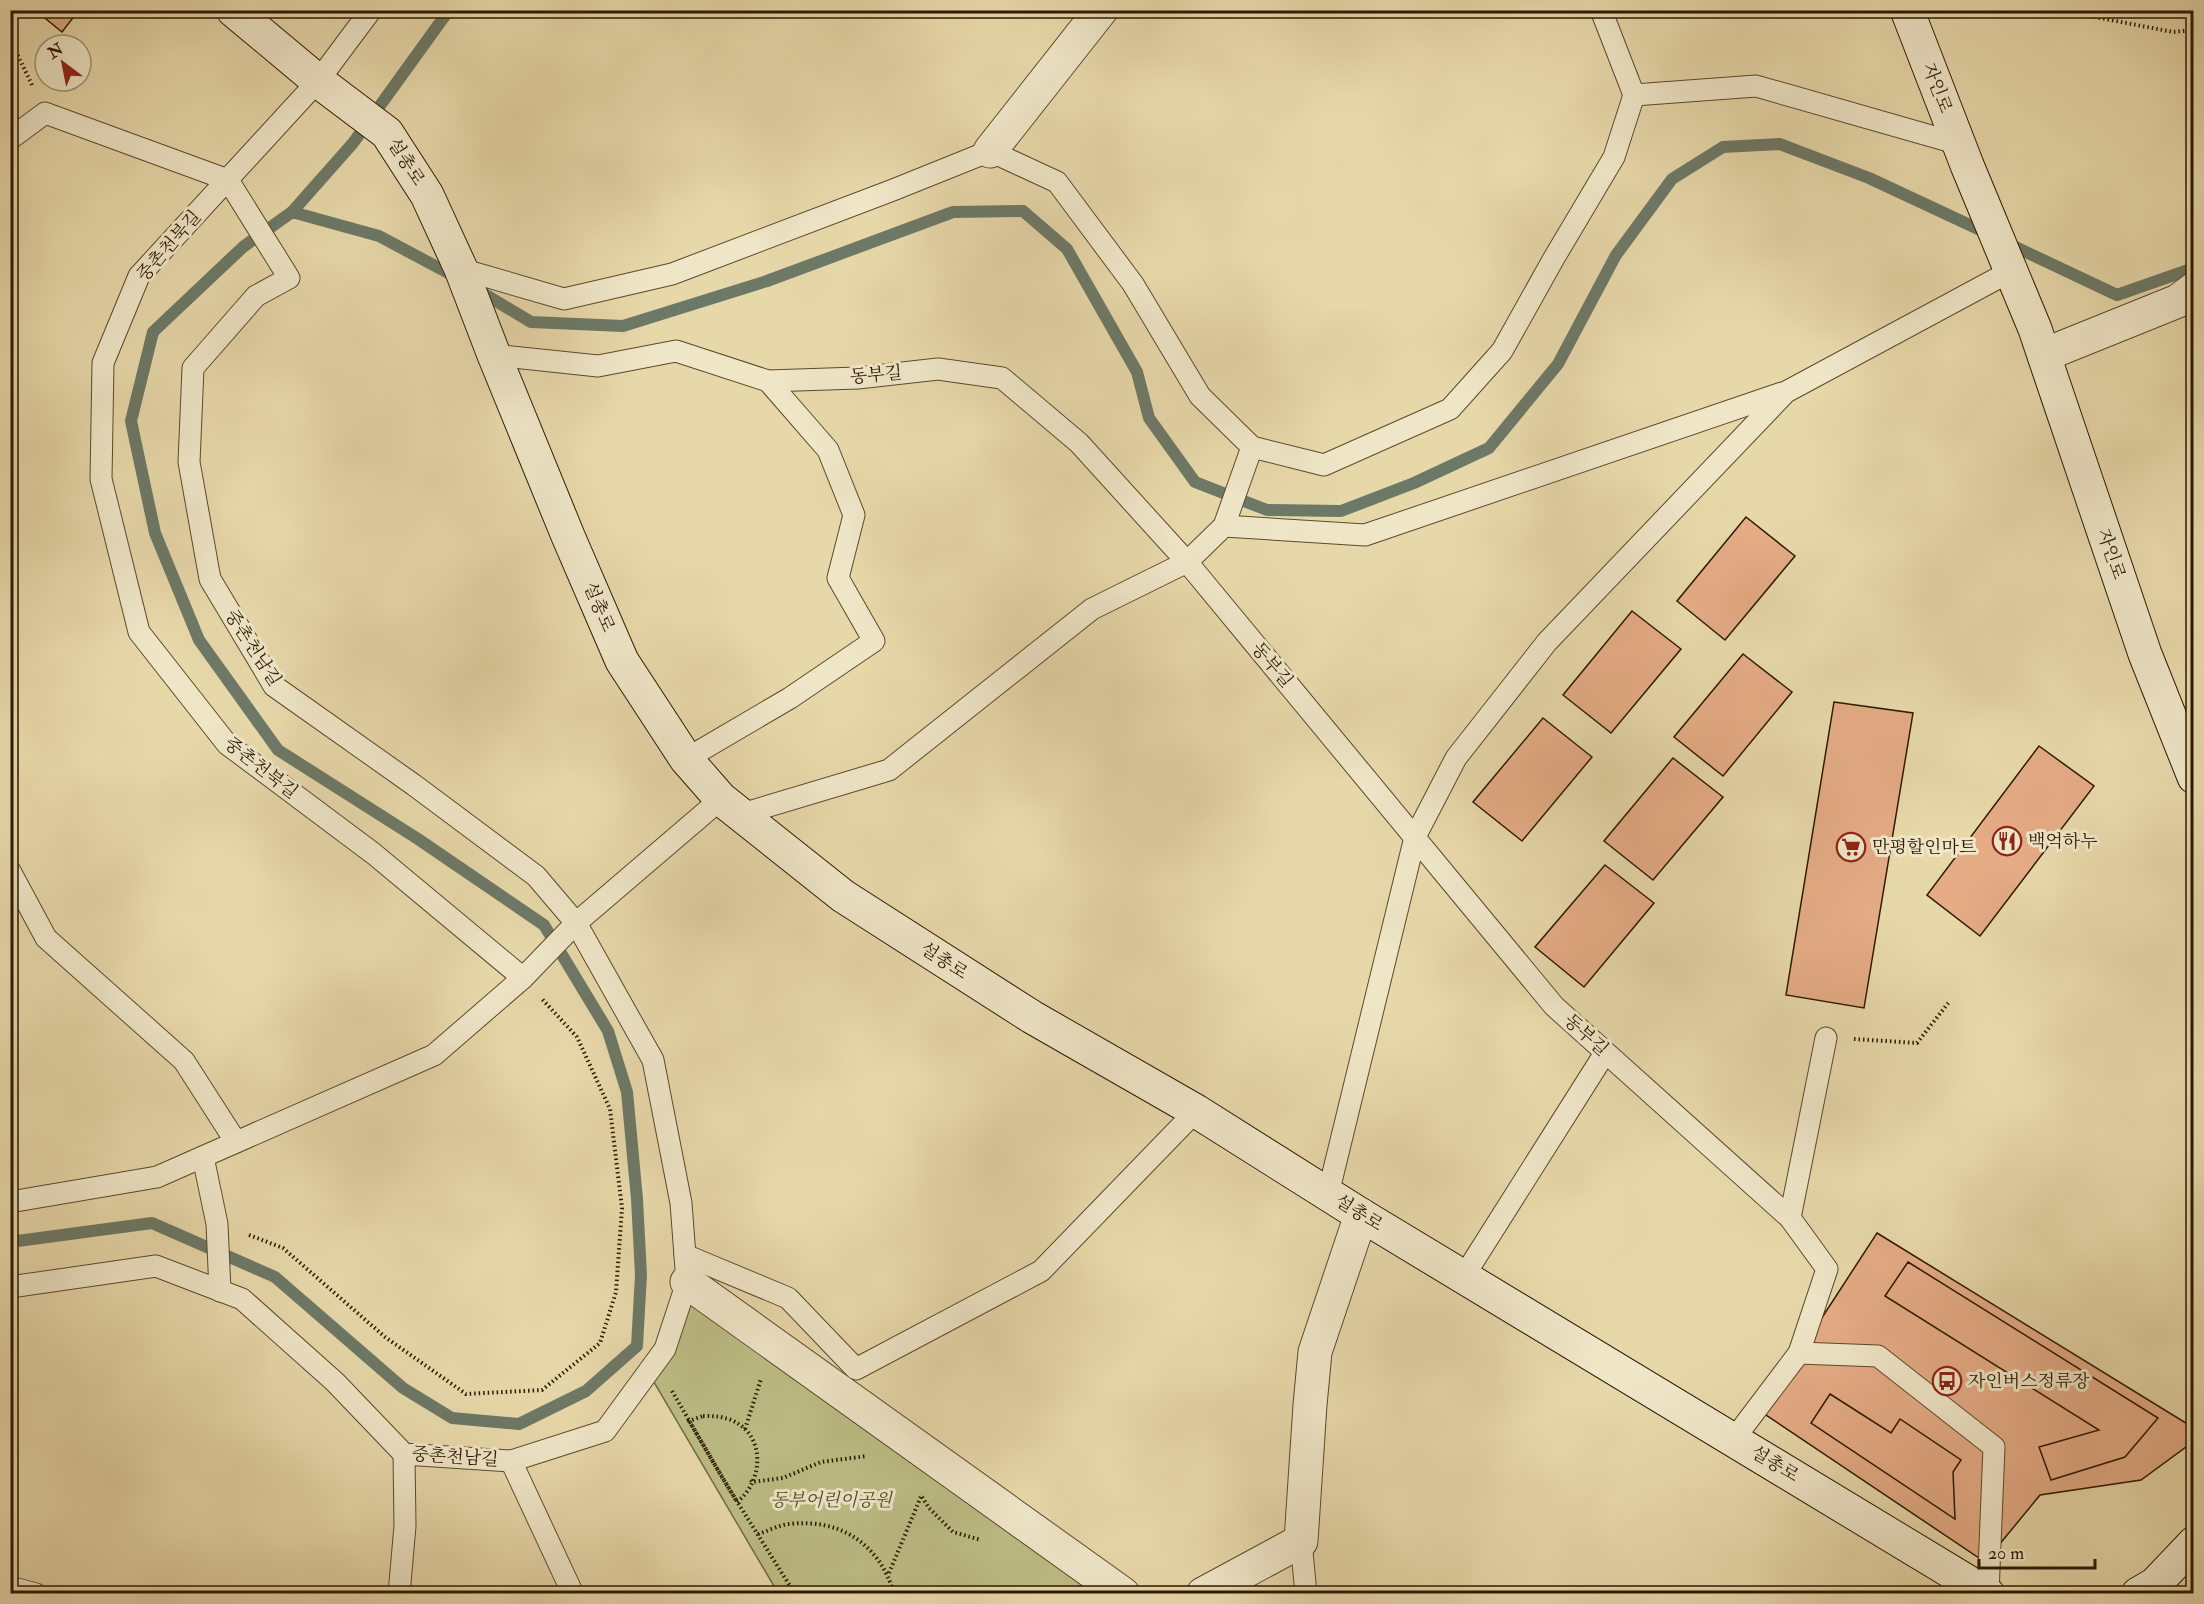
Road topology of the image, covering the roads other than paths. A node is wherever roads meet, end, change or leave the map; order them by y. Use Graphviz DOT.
graph roads {
  1 [pos="233,10"];
  2 [pos="371,10"];
  3 [pos="1101,10"];
  4 [pos="1601,10"];
  5 [pos="1907,10"];
  6 [pos="318,81"];
  7 [pos="1634,94"];
  8 [pos="10,139"];
  9 [pos="990,151"];
  10 [pos="1963,154"];
  11 [pos="228,180"];
  12 [pos="461,269"];
  13 [pos="2011,272"];
  14 [pos="2193,289"];
  15 [pos="2039,342"];
  16 [pos="494,355"];
  17 [pos="768,381"];
  18 [pos="1786,392"];
  19 [pos="1252,447"];
  20 [pos="1224,526"];
  21 [pos="1187,562"];
  22 [pos="686,759"];
  23 [pos="2193,777"];
  24 [pos="732,806"];
  25 [pos="1415,837"];
  26 [pos="10,871"];
  27 [pos="576,923"];
  28 [pos="523,978"];
  29 [pos="1826,1038"];
  30 [pos="1605,1053"];
  31 [pos="1196,1111"];
  32 [pos="236,1142"];
  33 [pos="203,1156"];
  34 [pos="1328,1194"];
  35 [pos="10,1202"];
  36 [pos="1361,1215"];
  37 [pos="1790,1218"];
  38 [pos="686,1268"];
  39 [pos="1464,1276"];
  40 [pos="10,1287"];
  41 [pos="220,1291"];
  42 [pos="1799,1353"];
  43 [pos="1734,1439"];
  44 [pos="404,1454"];
  45 [pos="511,1461"];
  46 [pos="1301,1541"];
  47 [pos="2193,1543"];
  48 [pos="10,1587"];
  49 [pos="36,1593"];
  50 [pos="399,1593"];
  51 [pos="573,1593"];
  52 [pos="1123,1593"];
  53 [pos="1203,1593"];
  54 [pos="1306,1593"];
  55 [pos="1988,1593"];
  56 [pos="2138,1593"];
  1 -- 6 [label="main road, 설총로"];
  2 -- 6 [label="lane, 중촌천북길"];
  3 -- 9 [label="main road"];
  4 -- 7 [label="lane"];
  5 -- 10 [label="main road, 자인로"];
  6 -- 11 [label="lane, 중촌천북길"];
  6 -- 12 [label="main road, 설총로"];
  7 -- 10 [label="lane"];
  7 -- 19 [label="lane"];
  8 -- 11 [label="lane"];
  9 -- 12 [label="lane"];
  9 -- 19 [label="lane"];
  10 -- 13 [label="main road, 자인로"];
  11 -- 27 [label="lane, 중촌천남길"];
  11 -- 28 [label="lane, 중촌천북길"];
  12 -- 16 [label="main road, 설총로"];
  13 -- 15 [label="main road, 자인로"];
  13 -- 18 [label="lane"];
  14 -- 15 [label="main road"];
  15 -- 23 [label="main road, 자인로"];
  16 -- 17 [label="lane, 동부길"];
  16 -- 22 [label="main road, 설총로"];
  17 -- 21 [label="lane, 동부길"];
  17 -- 22 [label="lane"];
  18 -- 20 [label="lane"];
  18 -- 25 [label="lane"];
  19 -- 20 [label="lane"];
  20 -- 21 [label="lane"];
  21 -- 24 [label="lane"];
  21 -- 25 [label="lane, 동부길"];
  22 -- 24 [label="main road, 설총로"];
  24 -- 27 [label="lane"];
  24 -- 31 [label="main road, 설총로"];
  25 -- 30 [label="lane, 동부길"];
  25 -- 34 [label="lane"];
  26 -- 32 [label="lane"];
  27 -- 28 [label="lane"];
  27 -- 38 [label="lane, 중촌천남길"];
  28 -- 32 [label="lane"];
  29 -- 37 [label="lane"];
  30 -- 37 [label="lane, 동부길"];
  30 -- 39 [label="lane"];
  31 -- 34 [label="main road, 설총로"];
  31 -- 38 [label="lane"];
  32 -- 33 [label="lane"];
  33 -- 35 [label="lane"];
  33 -- 41 [label="lane"];
  34 -- 36 [label="main road, 설총로"];
  36 -- 39 [label="main road, 설총로"];
  36 -- 46 [label="main road"];
  37 -- 42 [label="lane, 동부길"];
  38 -- 45 [label="lane, 중촌천남길"];
  38 -- 52 [label="main road"];
  39 -- 43 [label="main road, 설총로"];
  40 -- 41 [label="lane, 중촌천남길"];
  41 -- 44 [label="lane, 중촌천남길"];
  42 -- 43 [label="lane"];
  42 -- 55 [label="lane"];
  43 -- 55 [label="main road, 설총로"];
  44 -- 45 [label="lane, 중촌천남길"];
  44 -- 50 [label="lane"];
  45 -- 51 [label="lane"];
  46 -- 53 [label="main road"];
  46 -- 54 [label="lane"];
  47 -- 56 [label="main road"];
  48 -- 49 [label="lane"];
}
